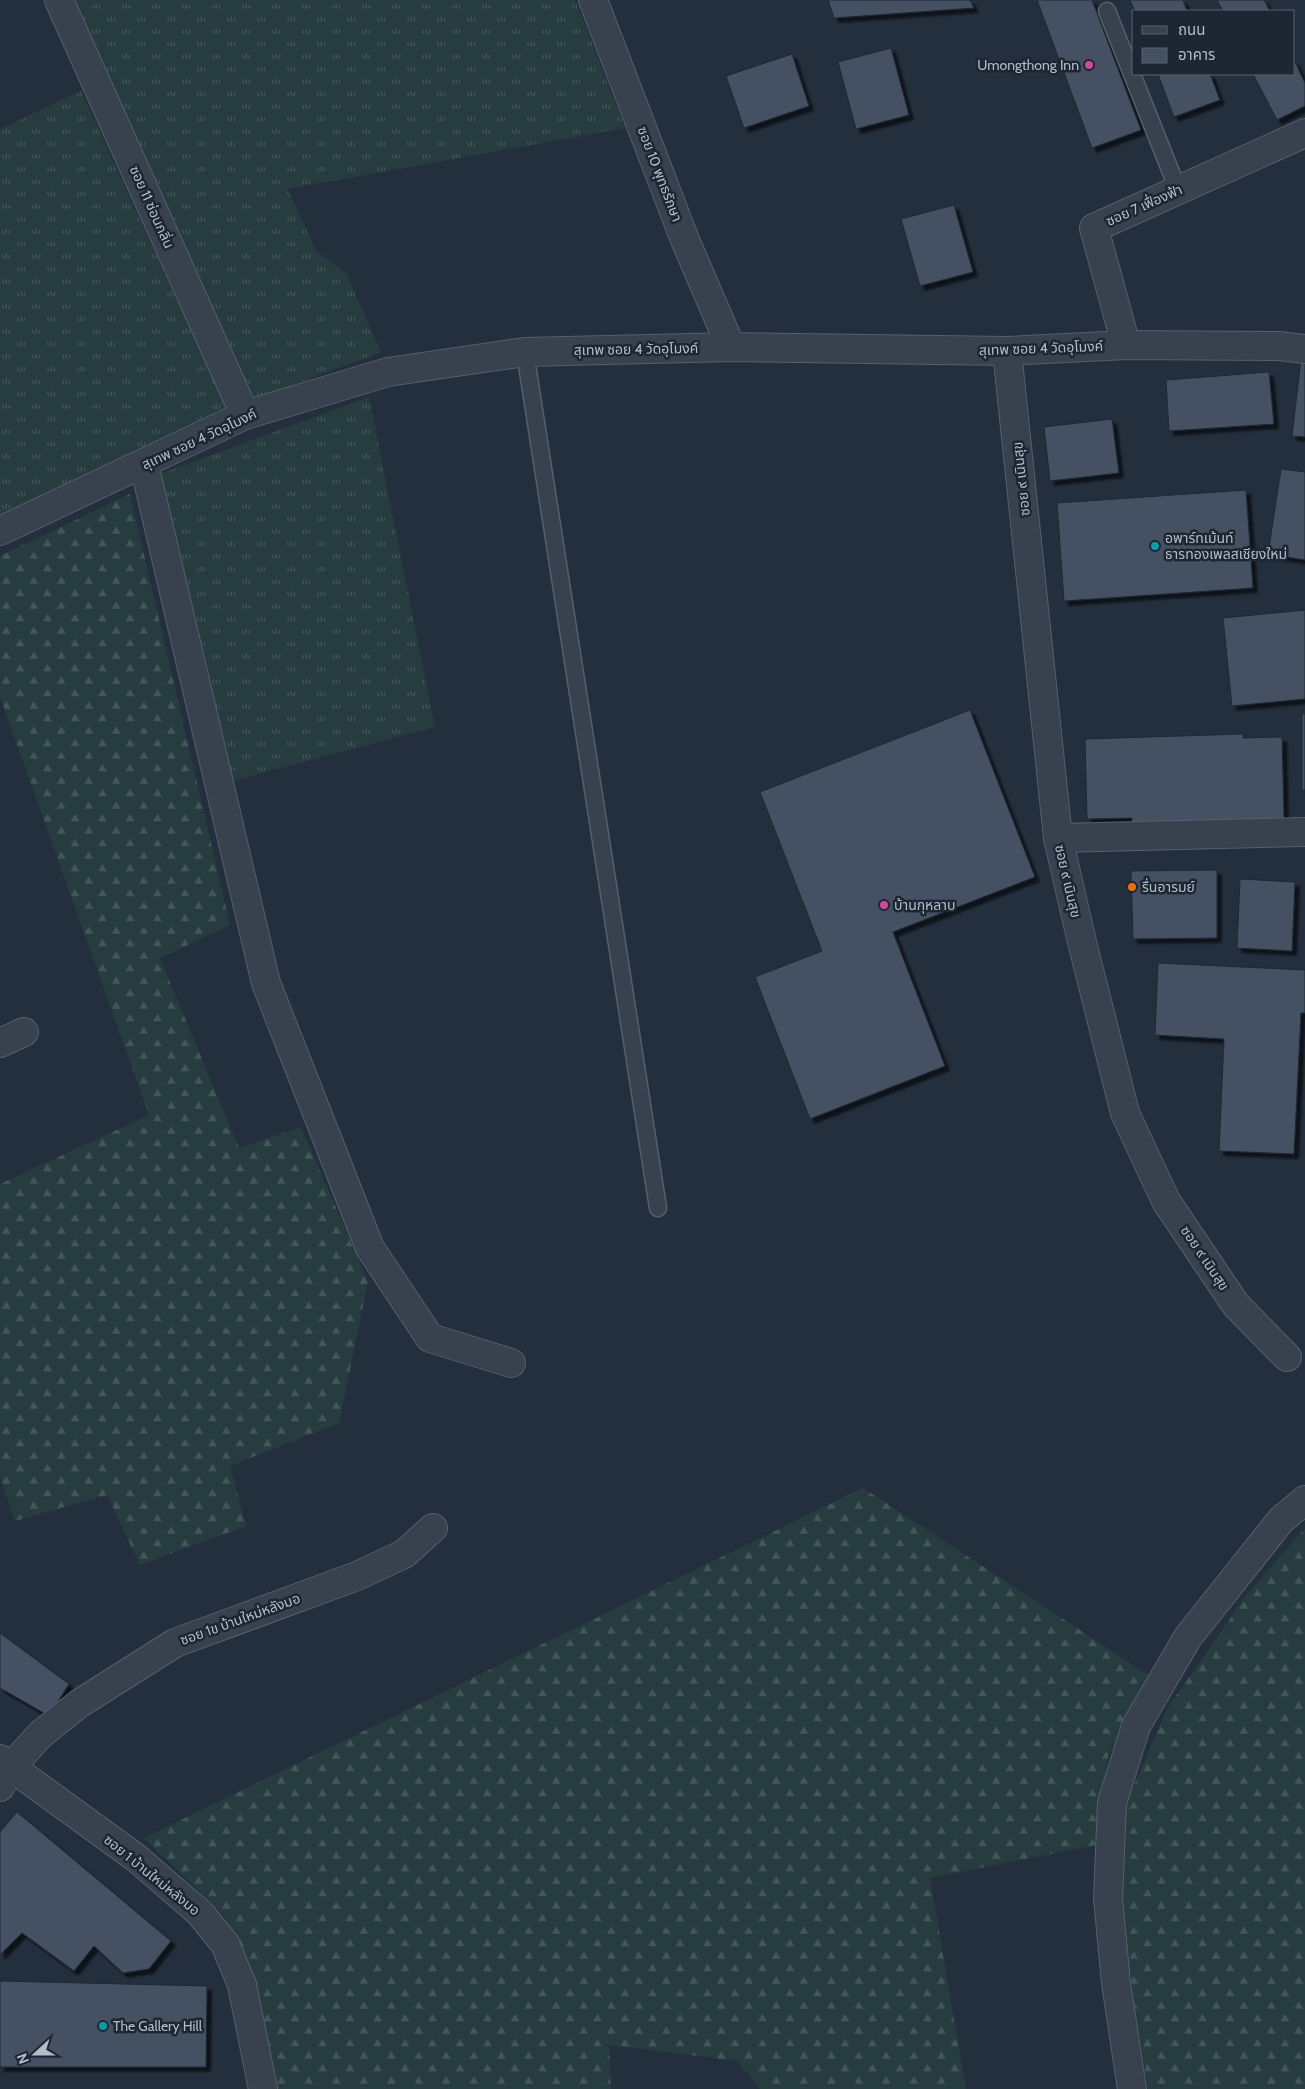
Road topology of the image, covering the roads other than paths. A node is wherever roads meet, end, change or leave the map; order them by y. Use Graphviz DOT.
graph roads {
  1 [pos="59,0"];
  2 [pos="593,0"];
  3 [pos="1107,11"];
  4 [pos="1132,74"];
  5 [pos="1132,75"];
  6 [pos="1305,133"];
  7 [pos="1178,190"];
  8 [pos="1126,345"];
  9 [pos="731,347"];
  10 [pos="1305,349"];
  11 [pos="1007,351"];
  12 [pos="525,352"];
  13 [pos="245,415"];
  14 [pos="144,464"];
  15 [pos="0,531"];
  16 [pos="1305,832"];
  17 [pos="1058,838"];
  18 [pos="658,1208"];
  19 [pos="1287,1357"];
  20 [pos="511,1363"];
  21 [pos="1305,1500"];
  22 [pos="434,1528"];
  23 [pos="3,1771"];
  24 [pos="263,2089"];
  25 [pos="1132,2089"];
  1 -- 13 [label="street, ซอย 11 ซ่อนกลิ่น"];
  2 -- 9 [label="street, ซอย 10 พุทธรักษา"];
  3 -- 4 [label="lane"];
  5 -- 7 [label="lane"];
  6 -- 7 [label="street, ซอย 7 เฟื่องฟ้า"];
  7 -- 8 [label="street, ซอย 7 เฟื่องฟ้า"];
  8 -- 10 [label="street, สุเทพ ซอย 4 วัดอุโมงค์"];
  8 -- 11 [label="street, สุเทพ ซอย 4 วัดอุโมงค์"];
  9 -- 11 [label="street, สุเทพ ซอย 4 วัดอุโมงค์"];
  9 -- 12 [label="street, สุเทพ ซอย 4 วัดอุโมงค์"];
  11 -- 17 [label="street, ซอย ๙ เนินสุข"];
  12 -- 13 [label="street, สุเทพ ซอย 4 วัดอุโมงค์"];
  12 -- 18 [label="lane"];
  13 -- 14 [label="street, สุเทพ ซอย 4 วัดอุโมงค์"];
  14 -- 15 [label="street, สุเทพ ซอย 4 วัดอุโมงค์"];
  14 -- 20 [label="street"];
  16 -- 17 [label="street"];
  17 -- 19 [label="street, ซอย ๙ เนินสุข"];
  21 -- 25 [label="street"];
  22 -- 23 [label="street, ซอย 1ข บ้านใหม่หลังมอ"];
  23 -- 24 [label="street, ซอย 1 บ้านใหม่หลังมอ"];
}
